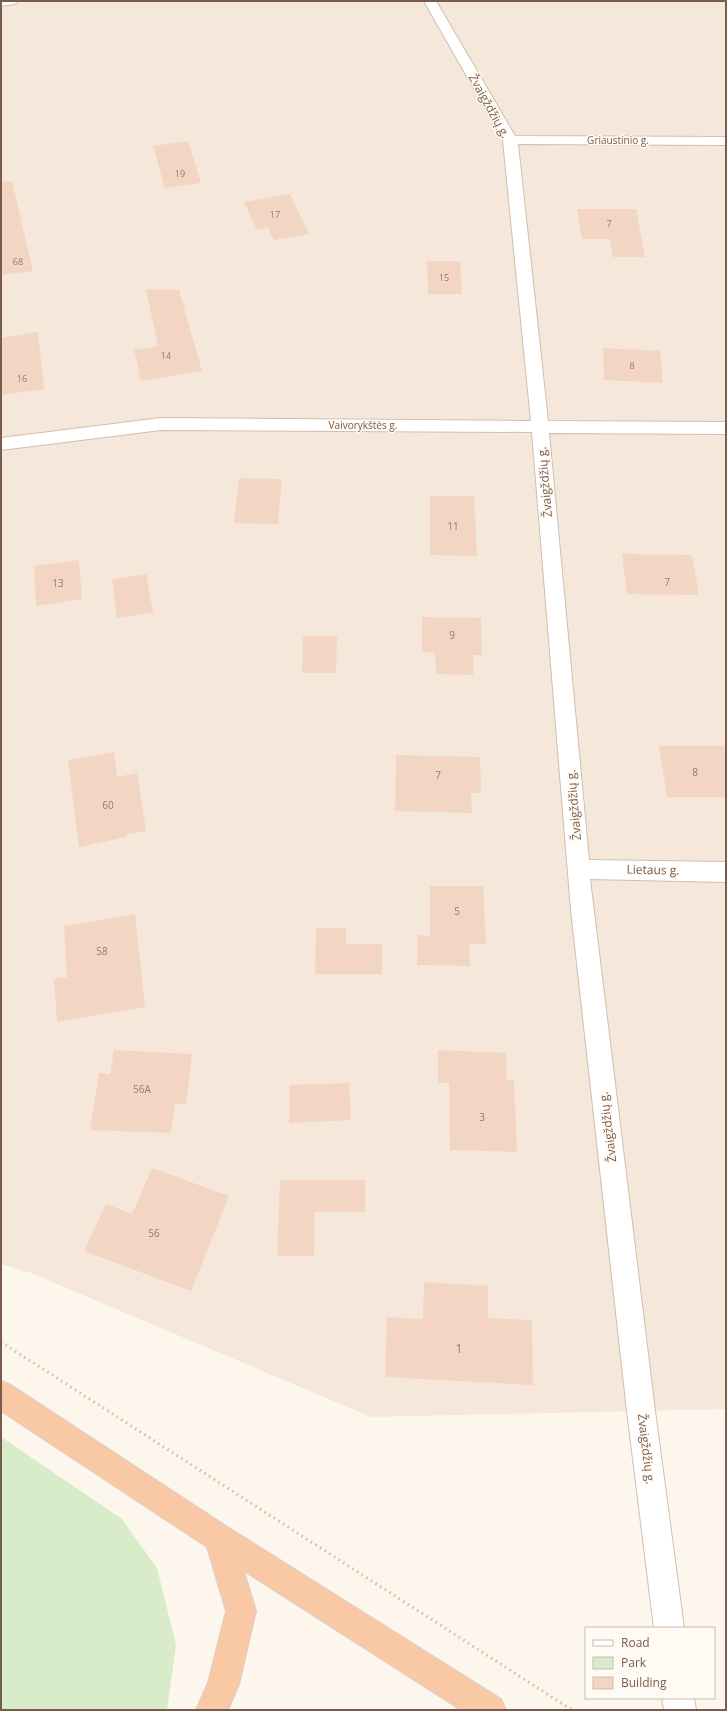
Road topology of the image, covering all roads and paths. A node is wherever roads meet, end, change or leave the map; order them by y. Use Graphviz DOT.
graph roads {
  1 [pos="11,1"];
  2 [pos="430,1"];
  3 [pos="1,2"];
  4 [pos="510,140"];
  5 [pos="726,141"];
  6 [pos="540,426"];
  7 [pos="726,428"];
  8 [pos="1,444"];
  9 [pos="579,869"];
  10 [pos="726,872"];
  11 [pos="1,1342"];
  12 [pos="1,1395"];
  13 [pos="219,1538"];
  14 [pos="669,1627"];
  15 [pos="678,1699"];
  16 [pos="212,1710"];
  17 [pos="490,1710"];
  18 [pos="572,1710"];
  19 [pos="680,1710"];
  1 -- 3 [label="street"];
  2 -- 4 [label="street, Žvaigždžių g."];
  4 -- 5 [label="street, Griaustinio g."];
  4 -- 6 [label="street, Žvaigždžių g."];
  6 -- 7 [label="street, Vaivorykštės g."];
  6 -- 8 [label="street, Vaivorykštės g."];
  6 -- 9 [label="street, Žvaigždžių g."];
  9 -- 10 [label="street, Lietaus g."];
  9 -- 14 [label="street, Žvaigždžių g."];
  11 -- 18 [label="path"];
  12 -- 13 [label="highway"];
  13 -- 16 [label="highway"];
  13 -- 17 [label="highway"];
  15 -- 19 [label="street"];
}
